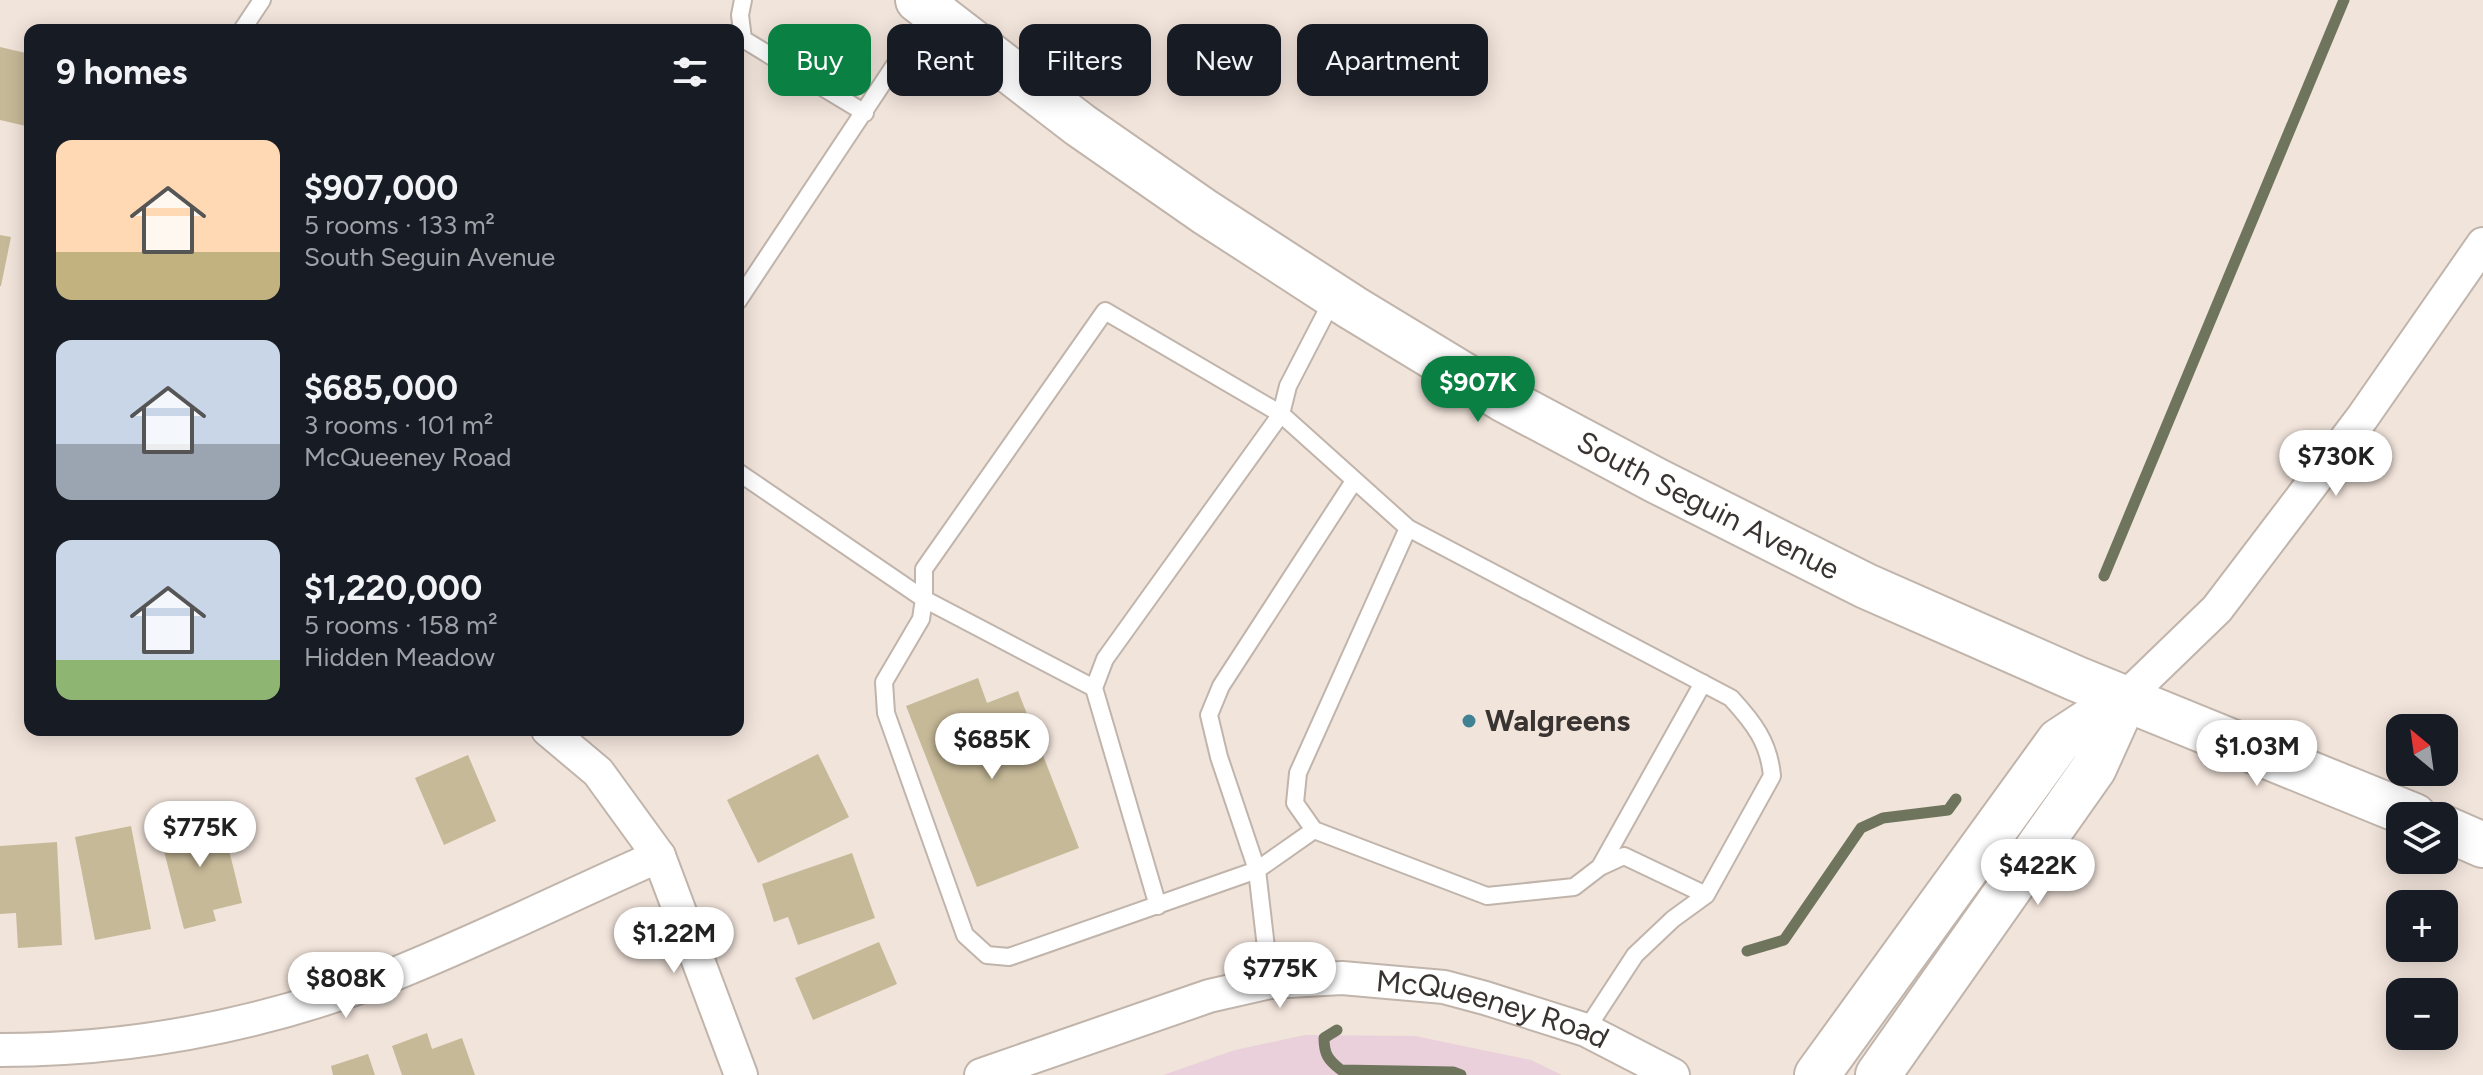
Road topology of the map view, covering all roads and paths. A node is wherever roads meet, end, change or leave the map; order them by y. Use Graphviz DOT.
graph roads {
  1 [pos="262,0"];
  2 [pos="743,0"];
  3 [pos="925,6"];
  4 [pos="246,24"];
  5 [pos="741,24"];
  6 [pos="744,40"];
  7 [pos="865,113"];
  8 [pos="2483,244"];
  9 [pos="744,292"];
  10 [pos="1335,297"];
  11 [pos="1281,414"];
  12 [pos="744,476"];
  13 [pos="1354,481"];
  14 [pos="1408,528"];
  15 [pos="924,599"];
  16 [pos="1703,683"];
  17 [pos="1094,688"];
  18 [pos="2126,697"];
  19 [pos="555,736"];
  20 [pos="2386,804"];
  21 [pos="1314,830"];
  22 [pos="2458,834"];
  23 [pos="2483,845"];
  24 [pos="659,856"];
  25 [pos="1600,867"];
  26 [pos="1257,870"];
  27 [pos="1706,895"];
  28 [pos="1158,906"];
  29 [pos="1270,982"];
  30 [pos="1586,1030"];
  31 [pos="0,1050"];
  32 [pos="741,1075"];
  33 [pos="981,1075"];
  34 [pos="1673,1075"];
  35 [pos="1817,1075"];
  36 [pos="1878,1075"];
  1 -- 4 [label="lane"];
  2 -- 5 [label="lane"];
  3 -- 7 [label="lane"];
  3 -- 10 [label="main road, South Seguin Avenue"];
  6 -- 7 [label="lane"];
  7 -- 9 [label="lane"];
  8 -- 18 [label="street"];
  10 -- 11 [label="lane"];
  10 -- 18 [label="main road, South Seguin Avenue"];
  11 -- 13 [label="lane"];
  11 -- 15 [label="lane"];
  11 -- 17 [label="lane"];
  12 -- 15 [label="lane"];
  13 -- 14 [label="lane"];
  13 -- 26 [label="lane"];
  14 -- 16 [label="lane"];
  14 -- 21 [label="lane"];
  15 -- 17 [label="lane"];
  15 -- 28 [label="lane"];
  16 -- 25 [label="lane"];
  16 -- 27 [label="lane"];
  17 -- 28 [label="lane"];
  18 -- 20 [label="main road, South Seguin Avenue"];
  18 -- 35 [label="main road"];
  18 -- 36 [label="main road"];
  19 -- 24 [label="street"];
  21 -- 25 [label="lane"];
  21 -- 26 [label="lane"];
  22 -- 23 [label="main road"];
  24 -- 31 [label="street"];
  24 -- 32 [label="street"];
  25 -- 27 [label="lane"];
  26 -- 28 [label="lane"];
  26 -- 29 [label="lane"];
  27 -- 30 [label="lane"];
  29 -- 30 [label="street, McQueeney Road"];
  29 -- 33 [label="street, McQueeney Road"];
  30 -- 34 [label="street, McQueeney Road"];
}
